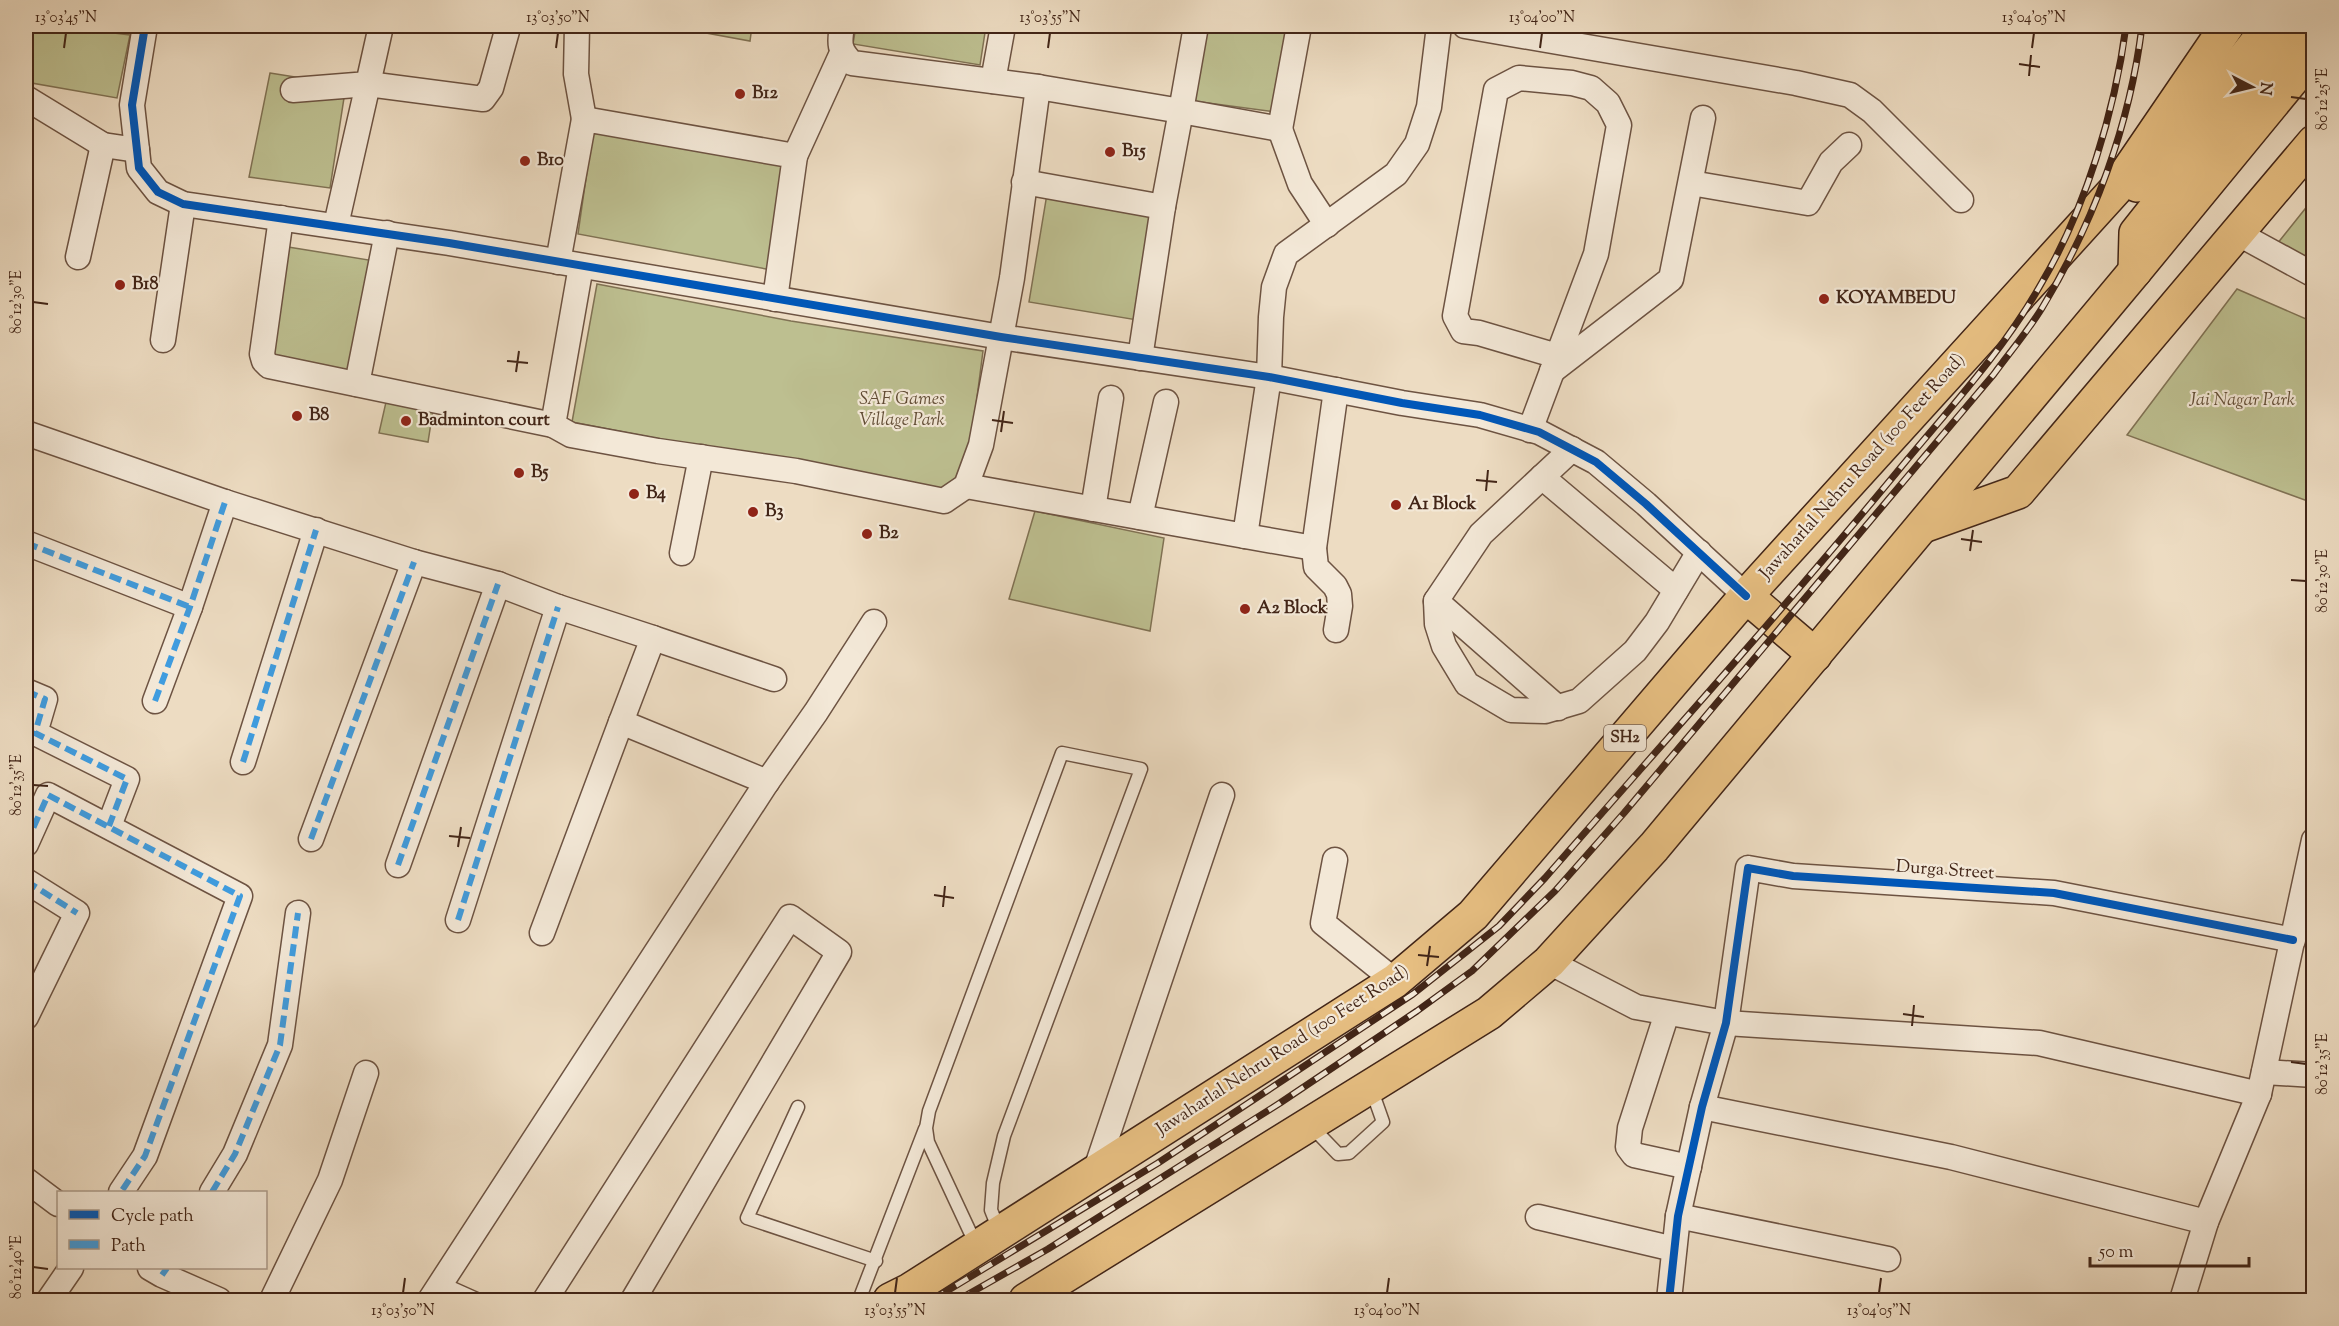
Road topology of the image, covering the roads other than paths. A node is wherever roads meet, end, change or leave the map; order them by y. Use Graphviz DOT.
graph roads {
  1 [pos="144,26"];
  2 [pos="381,26"];
  3 [pos="578,26"];
  4 [pos="842,26"];
  5 [pos="1003,26"];
  6 [pos="1196,26"];
  7 [pos="1299,26"];
  8 [pos="1439,26"];
  9 [pos="1465,26"];
  10 [pos="2227,26"];
  11 [pos="2270,26"];
  12 [pos="2300,26"];
  13 [pos="507,31"];
  14 [pos="842,53"];
  15 [pos="2313,53"];
  16 [pos="993,81"];
  17 [pos="368,84"];
  18 [pos="1038,87"];
  19 [pos="293,90"];
  20 [pos="26,98"];
  21 [pos="1181,111"];
  22 [pos="1703,118"];
  23 [pos="584,119"];
  24 [pos="1280,129"];
  25 [pos="2313,142"];
  26 [pos="103,145"];
  27 [pos="1850,146"];
  28 [pos="137,150"];
  29 [pos="795,156"];
  30 [pos="1024,182"];
  31 [pos="1691,183"];
  32 [pos="2115,190"];
  33 [pos="1961,201"];
  34 [pos="183,204"];
  35 [pos="1163,207"];
  36 [pos="281,218"];
  37 [pos="336,225"];
  38 [pos="1327,225"];
  39 [pos="387,233"];
  40 [pos="2237,233"];
  41 [pos="78,257"];
  42 [pos="569,264"];
  43 [pos="2135,272"];
  44 [pos="2313,274"];
  45 [pos="775,299"];
  46 [pos="1001,337"];
  47 [pos="163,340"];
  48 [pos="1140,358"];
  49 [pos="1554,364"];
  50 [pos="1269,376"];
  51 [pos="357,384"];
  52 [pos="1336,390"];
  53 [pos="1112,398"];
  54 [pos="1166,402"];
  55 [pos="553,425"];
  56 [pos="1530,430"];
  57 [pos="26,433"];
  58 [pos="1572,449"];
  59 [pos="701,457"];
  60 [pos="1542,477"];
  61 [pos="966,486"];
  62 [pos="225,502"];
  63 [pos="1093,509"];
  64 [pos="1140,517"];
  65 [pos="1922,526"];
  66 [pos="316,530"];
  67 [pos="1245,536"];
  68 [pos="26,543"];
  69 [pos="1314,548"];
  70 [pos="1699,552"];
  71 [pos="682,553"];
  72 [pos="414,562"];
  73 [pos="498,584"];
  74 [pos="1676,590"];
  75 [pos="1746,596"];
  76 [pos="1436,601"];
  77 [pos="190,607"];
  78 [pos="558,607"];
  79 [pos="874,622"];
  80 [pos="1336,630"];
  81 [pos="654,638"];
  82 [pos="1815,655"];
  83 [pos="774,679"];
  84 [pos="26,691"];
  85 [pos="154,701"];
  86 [pos="1558,708"];
  87 [pos="621,722"];
  88 [pos="243,762"];
  89 [pos="767,782"];
  90 [pos="1222,795"];
  91 [pos="109,826"];
  92 [pos="311,839"];
  93 [pos="2313,840"];
  94 [pos="26,844"];
  95 [pos="1335,860"];
  96 [pos="398,866"];
  97 [pos="26,880"];
  98 [pos="298,913"];
  99 [pos="458,920"];
  100 [pos="542,933"];
  101 [pos="2293,940"];
  102 [pos="1549,962"];
  103 [pos="1395,981"];
  104 [pos="1667,1012"];
  105 [pos="26,1017"];
  106 [pos="1726,1023"];
  107 [pos="366,1073"];
  108 [pos="2313,1075"];
  109 [pos="2261,1083"];
  110 [pos="1371,1087"];
  111 [pos="798,1107"];
  112 [pos="1702,1107"];
  113 [pos="1309,1125"];
  114 [pos="926,1128"];
  115 [pos="1689,1167"];
  116 [pos="1095,1172"];
  117 [pos="26,1180"];
  118 [pos="122,1191"];
  119 [pos="213,1191"];
  120 [pos="57,1203"];
  121 [pos="1538,1216"];
  122 [pos="1678,1216"];
  123 [pos="2206,1222"];
  124 [pos="989,1240"];
  125 [pos="1674,1250"];
  126 [pos="1888,1259"];
  127 [pos="876,1261"];
  128 [pos="70,1269"];
  129 [pos="160,1270"];
  130 [pos="436,1292"];
  131 [pos="49,1300"];
  132 [pos="219,1300"];
  133 [pos="272,1300"];
  134 [pos="479,1300"];
  135 [pos="545,1300"];
  136 [pos="633,1300"];
  137 [pos="859,1300"];
  138 [pos="890,1300"];
  139 [pos="1026,1300"];
  140 [pos="1670,1300"];
  141 [pos="2182,1300"];
  1 -- 28 [label="street"];
  2 -- 17 [label="street"];
  3 -- 23 [label="street"];
  4 -- 14 [label="street"];
  5 -- 16 [label="street"];
  6 -- 21 [label="street"];
  7 -- 24 [label="street"];
  8 -- 38 [label="street"];
  9 -- 33 [label="street"];
  10 -- 32 [label="main road, Jawaharlal Nehru Road (100 Feet Road) / SH2"];
  11 -- 32 [label="main road"];
  12 -- 43 [label="main road"];
  13 -- 17 [label="street"];
  14 -- 16 [label="street"];
  14 -- 29 [label="street"];
  15 -- 43 [label="main road"];
  16 -- 18 [label="street"];
  17 -- 19 [label="street"];
  17 -- 37 [label="street"];
  18 -- 21 [label="street"];
  18 -- 30 [label="street"];
  20 -- 26 [label="street"];
  21 -- 24 [label="street"];
  21 -- 35 [label="street"];
  22 -- 31 [label="street"];
  23 -- 29 [label="street"];
  23 -- 42 [label="street"];
  24 -- 38 [label="street"];
  25 -- 40 [label="main road"];
  26 -- 28 [label="street"];
  26 -- 41 [label="street"];
  27 -- 31 [label="street"];
  28 -- 34 [label="street"];
  29 -- 45 [label="street"];
  30 -- 35 [label="street"];
  30 -- 46 [label="street"];
  31 -- 49 [label="street"];
  32 -- 75 [label="main road, Jawaharlal Nehru Road (100 Feet Road) / SH2"];
  34 -- 36 [label="street"];
  34 -- 47 [label="street"];
  35 -- 48 [label="street"];
  36 -- 37 [label="street"];
  36 -- 51 [label="street"];
  37 -- 39 [label="street"];
  38 -- 50 [label="street"];
  39 -- 42 [label="street"];
  39 -- 51 [label="street"];
  40 -- 44 [label="street"];
  40 -- 65 [label="main road"];
  42 -- 45 [label="street"];
  42 -- 55 [label="street"];
  43 -- 65 [label="main road"];
  45 -- 46 [label="street"];
  46 -- 48 [label="street"];
  46 -- 61 [label="street"];
  48 -- 50 [label="street"];
  49 -- 49 [label="street"];
  49 -- 56 [label="street"];
  50 -- 52 [label="street"];
  50 -- 67 [label="street"];
  51 -- 55 [label="street"];
  52 -- 56 [label="street"];
  52 -- 69 [label="street"];
  53 -- 63 [label="street"];
  54 -- 64 [label="street"];
  55 -- 59 [label="street"];
  56 -- 58 [label="street"];
  57 -- 62 [label="street"];
  58 -- 60 [label="street"];
  58 -- 70 [label="street"];
  59 -- 61 [label="street"];
  59 -- 71 [label="street"];
  60 -- 74 [label="street"];
  60 -- 76 [label="street"];
  61 -- 63 [label="street"];
  62 -- 66 [label="street"];
  62 -- 77 [label="street"];
  63 -- 64 [label="street"];
  64 -- 67 [label="street"];
  65 -- 82 [label="main road"];
  66 -- 72 [label="street"];
  66 -- 88 [label="street"];
  67 -- 69 [label="street"];
  68 -- 77 [label="street"];
  69 -- 80 [label="street"];
  70 -- 74 [label="street"];
  70 -- 75 [label="street"];
  72 -- 73 [label="street"];
  72 -- 92 [label="street"];
  73 -- 78 [label="street"];
  73 -- 96 [label="street"];
  74 -- 86 [label="street"];
  75 -- 82 [label="main road"];
  75 -- 103 [label="main road, Jawaharlal Nehru Road (100 Feet Road) / SH2"];
  76 -- 86 [label="street"];
  76 -- 86 [label="street"];
  77 -- 85 [label="street"];
  78 -- 81 [label="street"];
  78 -- 99 [label="street"];
  79 -- 89 [label="street"];
  81 -- 83 [label="street"];
  81 -- 87 [label="street"];
  82 -- 102 [label="main road"];
  84 -- 91 [label="street"];
  87 -- 89 [label="street"];
  87 -- 100 [label="street"];
  89 -- 130 [label="street"];
  90 -- 116 [label="street"];
  91 -- 94 [label="street"];
  91 -- 118 [label="street"];
  93 -- 101 [label="street"];
  95 -- 103 [label="street"];
  97 -- 105 [label="street"];
  98 -- 119 [label="street"];
  101 -- 106 [label="street, Durga Street"];
  101 -- 109 [label="street"];
  102 -- 104 [label="street"];
  102 -- 110 [label="main road"];
  103 -- 116 [label="main road, Jawaharlal Nehru Road (100 Feet Road) / SH2"];
  104 -- 106 [label="street"];
  104 -- 115 [label="street"];
  106 -- 109 [label="street"];
  106 -- 112 [label="street"];
  107 -- 133 [label="street"];
  108 -- 109 [label="street"];
  109 -- 123 [label="street"];
  110 -- 113 [label="main road"];
  110 -- 113 [label="lane"];
  111 -- 127 [label="lane"];
  112 -- 115 [label="street"];
  112 -- 123 [label="street"];
  113 -- 139 [label="main road"];
  114 -- 124 [label="lane"];
  114 -- 124 [label="lane"];
  114 -- 127 [label="lane"];
  115 -- 122 [label="street"];
  116 -- 124 [label="main road, Jawaharlal Nehru Road (100 Feet Road) / SH2"];
  117 -- 120 [label="street"];
  121 -- 125 [label="street"];
  122 -- 125 [label="street"];
  122 -- 126 [label="street"];
  123 -- 141 [label="street"];
  124 -- 138 [label="main road, Jawaharlal Nehru Road (100 Feet Road) / SH2"];
  125 -- 140 [label="street"];
  127 -- 137 [label="lane"];
  128 -- 131 [label="street"];
  129 -- 132 [label="street"];
  130 -- 134 [label="lane"];
  135 -- 136 [label="street"];
}
